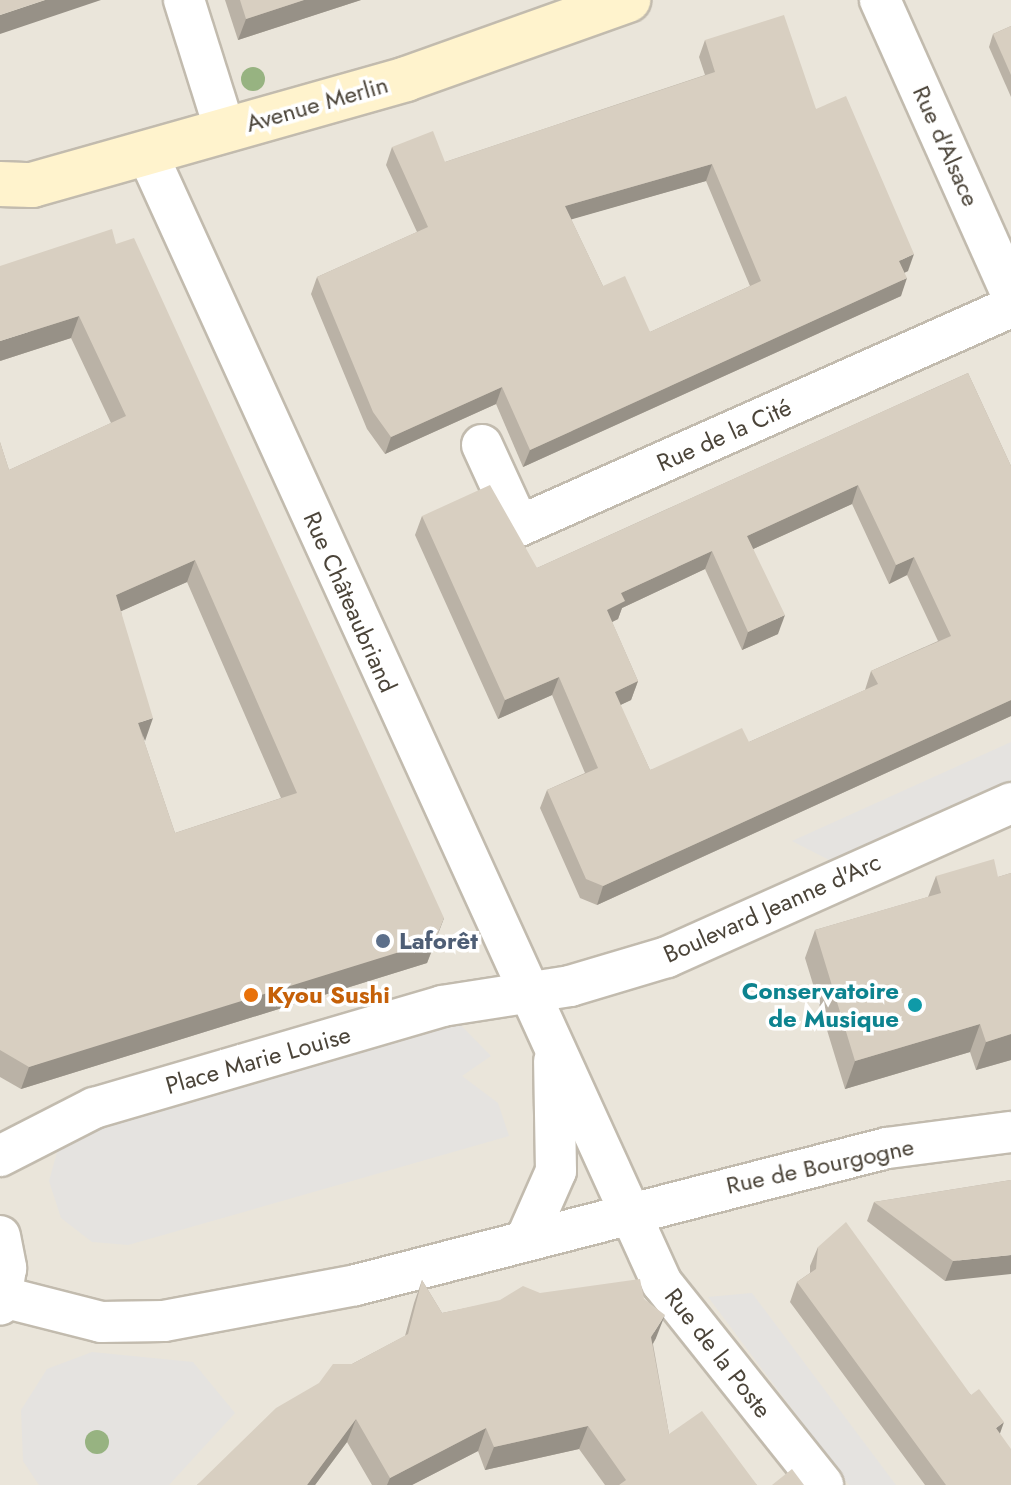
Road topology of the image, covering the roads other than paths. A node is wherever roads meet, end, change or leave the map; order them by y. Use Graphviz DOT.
graph roads {
  1 [pos="184,0"];
  2 [pos="628,0"];
  3 [pos="880,0"];
  4 [pos="225,130"];
  5 [pos="147,153"];
  6 [pos="0,184"];
  7 [pos="1011,293"];
  8 [pos="1011,307"];
  9 [pos="482,445"];
  10 [pos="1011,803"];
  11 [pos="527,992"];
  12 [pos="554,1051"];
  13 [pos="1011,1132"];
  14 [pos="0,1156"];
  15 [pos="630,1209"];
  16 [pos="0,1236"];
  17 [pos="526,1239"];
  18 [pos="2,1301"];
  19 [pos="823,1485"];
  1 -- 4 [label="street"];
  2 -- 4 [label="street, Avenue Merlin"];
  3 -- 7 [label="street, Rue d'Alsace"];
  4 -- 5 [label="street, Avenue Merlin"];
  5 -- 6 [label="street, Avenue Merlin"];
  5 -- 11 [label="street, Rue Châteaubriand"];
  8 -- 9 [label="street, Rue de la Cité"];
  10 -- 11 [label="street, Boulevard Jeanne d'Arc"];
  11 -- 12 [label="street, Rue Châteaubriand"];
  11 -- 14 [label="street, Place Marie Louise"];
  12 -- 15 [label="street"];
  12 -- 17 [label="street"];
  13 -- 15 [label="street, Rue de Bourgogne"];
  15 -- 17 [label="street"];
  15 -- 19 [label="street, Rue de la Poste"];
  16 -- 18 [label="street"];
  17 -- 18 [label="street"];
}
